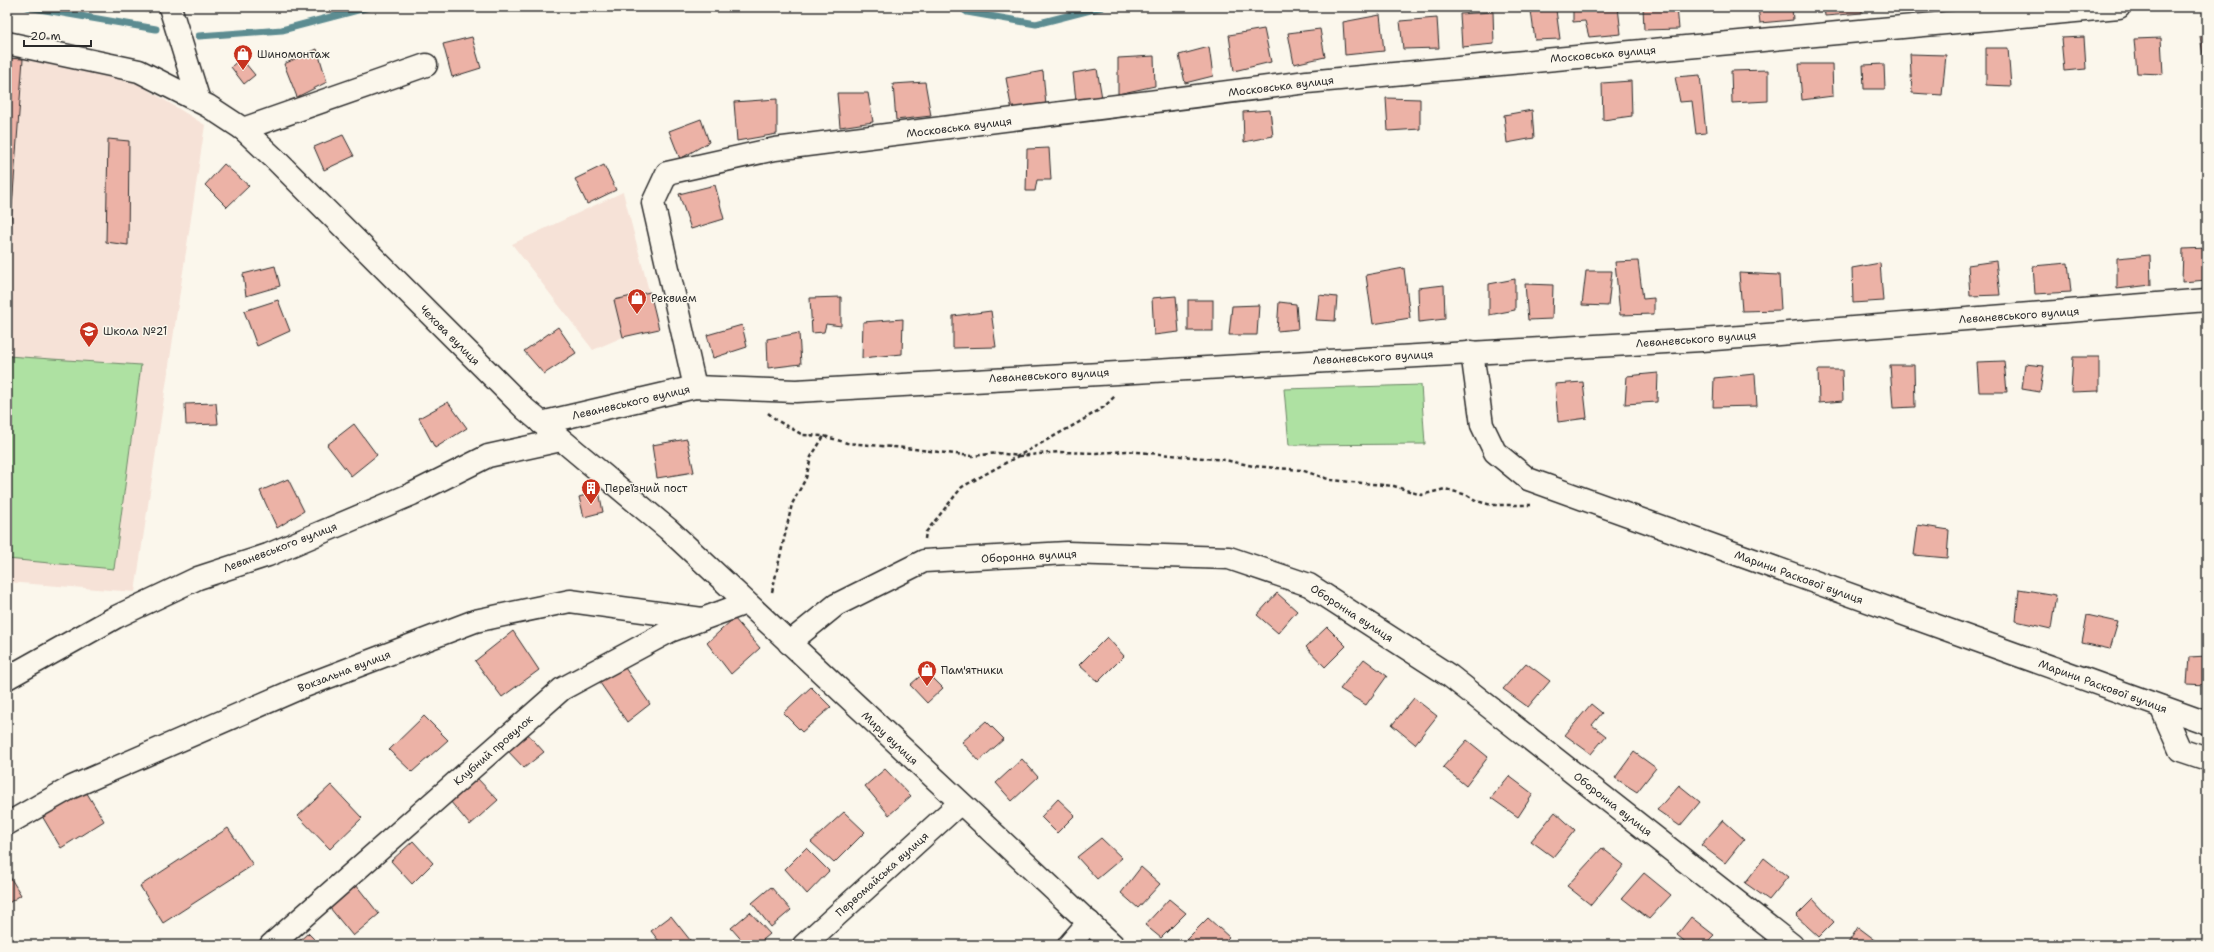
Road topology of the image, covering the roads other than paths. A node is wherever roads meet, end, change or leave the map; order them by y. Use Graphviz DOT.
graph roads {
  1 [pos="170,7"];
  2 [pos="2119,7"];
  3 [pos="7,43"];
  4 [pos="426,65"];
  5 [pos="199,101"];
  6 [pos="243,129"];
  7 [pos="2207,300"];
  8 [pos="1472,352"];
  9 [pos="695,387"];
  10 [pos="541,423"];
  11 [pos="562,440"];
  12 [pos="668,529"];
  13 [pos="746,603"];
  14 [pos="702,619"];
  15 [pos="789,644"];
  16 [pos="7,678"];
  17 [pos="2161,707"];
  18 [pos="2207,723"];
  19 [pos="2207,759"];
  20 [pos="960,803"];
  21 [pos="7,824"];
  22 [pos="1089,922"];
  23 [pos="271,945"];
  24 [pos="804,945"];
  25 [pos="1069,945"];
  26 [pos="1113,945"];
  27 [pos="1792,945"];
  1 -- 5 [label="street"];
  2 -- 9 [label="street, Московська вулиця"];
  3 -- 5 [label="street, Чехова вулиця"];
  4 -- 6 [label="street"];
  5 -- 6 [label="street, Чехова вулиця"];
  6 -- 10 [label="street, Чехова вулиця"];
  7 -- 8 [label="street, Леваневського вулиця"];
  8 -- 9 [label="street, Леваневського вулиця"];
  8 -- 17 [label="street, Марини Раскової вулиця"];
  9 -- 10 [label="street, Леваневського вулиця"];
  10 -- 11 [label="street, Чехова вулиця"];
  11 -- 12 [label="street, Чехова вулиця"];
  11 -- 16 [label="street, Леваневського вулиця"];
  12 -- 13 [label="street, Миру вулиця"];
  13 -- 14 [label="street, Клубний провулок"];
  13 -- 15 [label="street, Миру вулиця"];
  14 -- 21 [label="street, Вокзальна вулиця"];
  14 -- 23 [label="street, Клубний провулок"];
  15 -- 20 [label="street, Миру вулиця"];
  15 -- 27 [label="street, Оборонна вулиця"];
  17 -- 18 [label="street, Марини Раскової вулиця"];
  17 -- 19 [label="street"];
  20 -- 22 [label="street, Миру вулиця"];
  20 -- 24 [label="street, Первомайська вулиця"];
  22 -- 25 [label="street"];
  22 -- 26 [label="street, Миру вулиця"];
}
